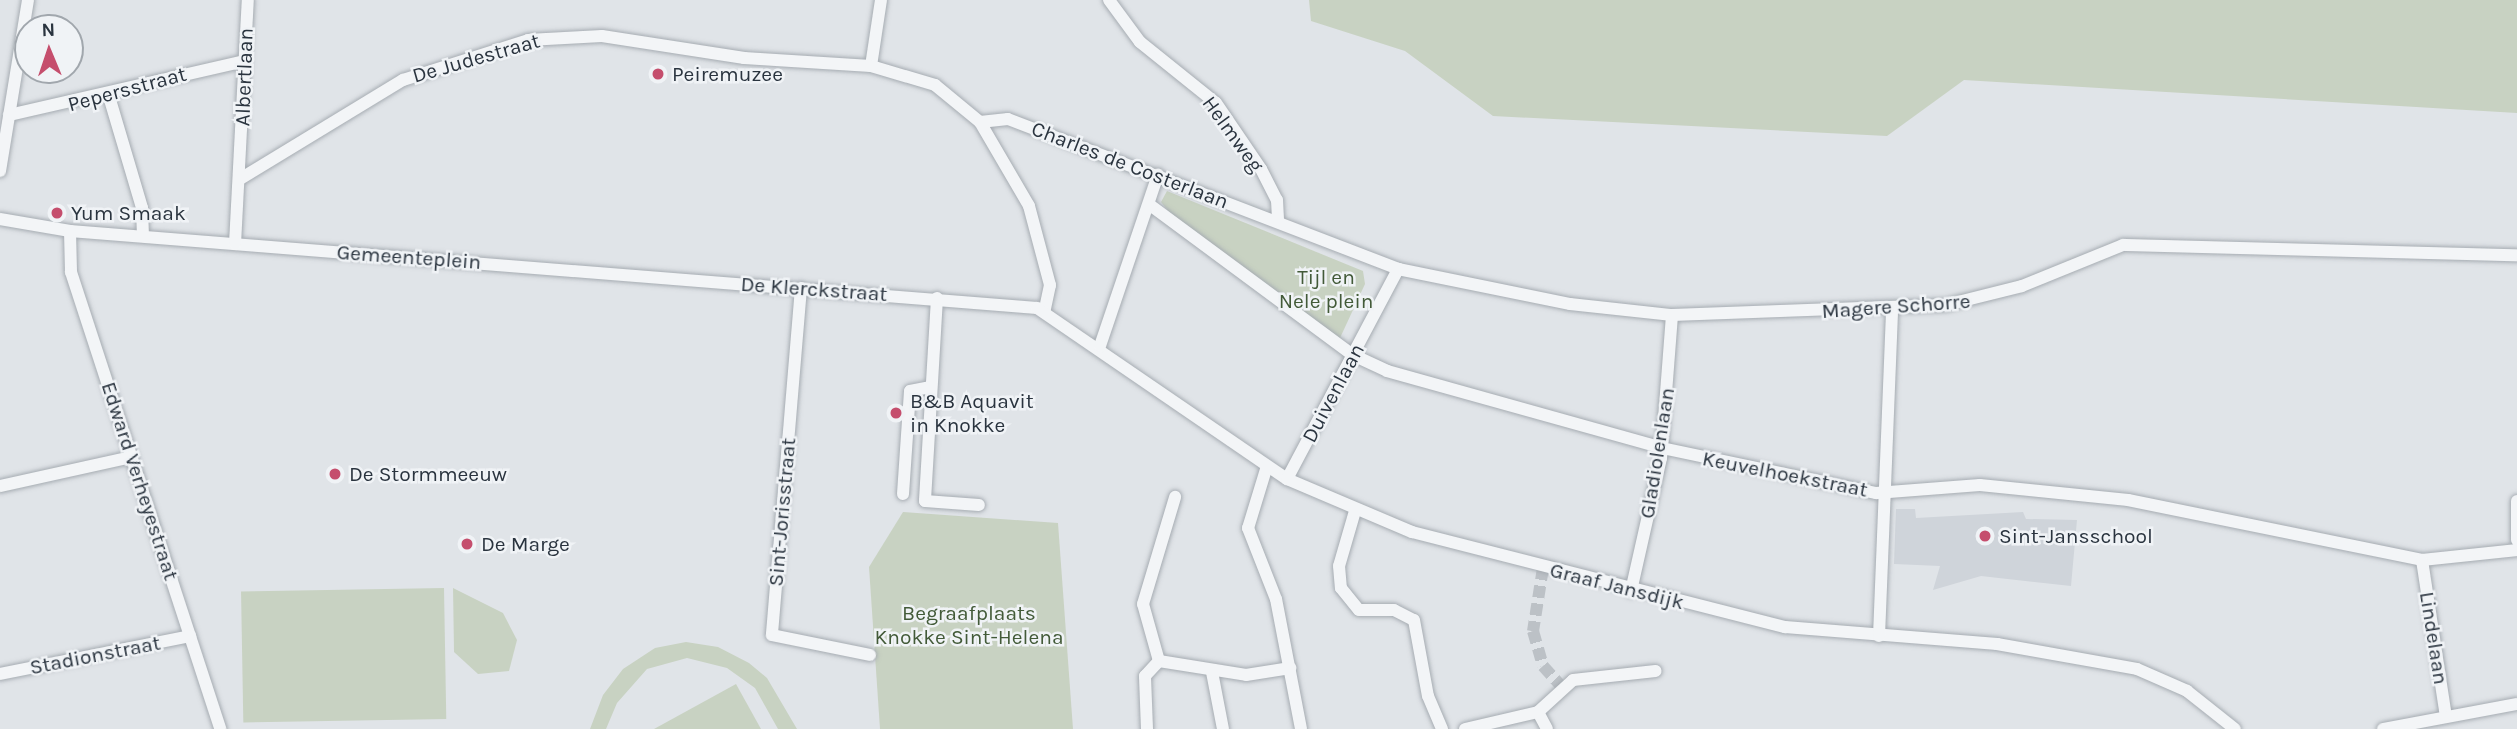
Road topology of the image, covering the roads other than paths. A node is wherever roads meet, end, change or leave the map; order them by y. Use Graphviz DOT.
graph roads {
  1 [pos="28,0"];
  2 [pos="248,0"];
  3 [pos="881,0"];
  4 [pos="1109,0"];
  5 [pos="244,61"];
  6 [pos="872,66"];
  7 [pos="108,93"];
  8 [pos="9,116"];
  9 [pos="980,122"];
  10 [pos="0,171"];
  11 [pos="1158,175"];
  12 [pos="240,179"];
  13 [pos="1150,205"];
  14 [pos="0,219"];
  15 [pos="1278,221"];
  16 [pos="70,231"];
  17 [pos="143,236"];
  18 [pos="235,244"];
  19 [pos="2517,254"];
  20 [pos="1398,269"];
  21 [pos="583,270"];
  22 [pos="801,288"];
  23 [pos="937,299"];
  24 [pos="1045,309"];
  25 [pos="1892,309"];
  26 [pos="1672,314"];
  27 [pos="1100,346"];
  28 [pos="1353,355"];
  29 [pos="930,387"];
  30 [pos="1662,449"];
  31 [pos="132,457"];
  32 [pos="1267,466"];
  33 [pos="1287,479"];
  34 [pos="0,485"];
  35 [pos="1887,490"];
  36 [pos="903,494"];
  37 [pos="1175,497"];
  38 [pos="2517,501"];
  39 [pos="979,505"];
  40 [pos="1355,511"];
  41 [pos="2517,540"];
  42 [pos="2517,550"];
  43 [pos="2422,560"];
  44 [pos="1631,591"];
  45 [pos="190,636"];
  46 [pos="1879,636"];
  47 [pos="870,655"];
  48 [pos="1159,661"];
  49 [pos="1290,668"];
  50 [pos="1656,671"];
  51 [pos="1212,672"];
  52 [pos="0,674"];
  53 [pos="2517,704"];
  54 [pos="1538,712"];
  55 [pos="2446,716"];
  56 [pos="1517,724"];
  57 [pos="1443,725"];
  58 [pos="220,729"];
  59 [pos="1147,729"];
  60 [pos="1223,729"];
  61 [pos="1301,729"];
  62 [pos="1463,729"];
  63 [pos="1547,729"];
  64 [pos="2235,729"];
  65 [pos="2383,729"];
  1 -- 8 [label="street"];
  2 -- 5 [label="street, Albertlaan"];
  3 -- 6 [label="street"];
  4 -- 15 [label="street, Helmweg"];
  5 -- 7 [label="street, Pepersstraat"];
  5 -- 12 [label="street, Albertlaan"];
  6 -- 9 [label="street, De Judestraat"];
  6 -- 12 [label="street, De Judestraat"];
  7 -- 8 [label="street, Pepersstraat"];
  7 -- 17 [label="street"];
  8 -- 10 [label="street"];
  9 -- 11 [label="street, Charles de Costerlaan"];
  9 -- 24 [label="street, De Judestraat"];
  11 -- 13 [label="street"];
  11 -- 15 [label="street, Charles de Costerlaan"];
  12 -- 18 [label="street"];
  13 -- 27 [label="street"];
  13 -- 28 [label="street, Keuvelhoekstraat"];
  14 -- 16 [label="street, Gemeenteplein"];
  15 -- 20 [label="street, Magere Schorre"];
  16 -- 17 [label="street, Gemeenteplein"];
  16 -- 31 [label="street, Edward Verheyestraat"];
  17 -- 18 [label="street, Gemeenteplein"];
  18 -- 21 [label="street, Gemeenteplein"];
  19 -- 25 [label="street, Magere Schorre"];
  20 -- 26 [label="street, Magere Schorre"];
  20 -- 28 [label="street, Duivenlaan"];
  21 -- 22 [label="street, De Klerckstraat"];
  22 -- 23 [label="street, De Klerckstraat"];
  22 -- 47 [label="street, Sint-Jorisstraat"];
  23 -- 24 [label="street, De Klerckstraat"];
  23 -- 29 [label="street"];
  24 -- 27 [label="street, Graaf Jansdijk"];
  25 -- 26 [label="street, Magere Schorre"];
  25 -- 35 [label="street"];
  26 -- 30 [label="street, Gladiolenlaan"];
  27 -- 32 [label="street, Graaf Jansdijk"];
  28 -- 30 [label="street, Keuvelhoekstraat"];
  28 -- 33 [label="street, Duivenlaan"];
  29 -- 36 [label="street"];
  29 -- 39 [label="street"];
  30 -- 35 [label="street, Keuvelhoekstraat"];
  30 -- 44 [label="street, Gladiolenlaan"];
  31 -- 34 [label="street"];
  31 -- 45 [label="street, Edward Verheyestraat"];
  32 -- 33 [label="street, Graaf Jansdijk"];
  32 -- 49 [label="street"];
  33 -- 40 [label="street, Graaf Jansdijk"];
  35 -- 43 [label="street, Keuvelhoekstraat"];
  35 -- 46 [label="street"];
  37 -- 48 [label="street"];
  38 -- 41 [label="street"];
  40 -- 44 [label="street, Graaf Jansdijk"];
  40 -- 57 [label="street"];
  42 -- 43 [label="street, Keuvelhoekstraat"];
  43 -- 55 [label="street, Lindelaan"];
  44 -- 46 [label="street, Graaf Jansdijk"];
  45 -- 52 [label="street, Stadionstraat"];
  45 -- 58 [label="street, Edward Verheyestraat"];
  46 -- 64 [label="street, Graaf Jansdijk"];
  48 -- 51 [label="street"];
  48 -- 59 [label="street"];
  49 -- 51 [label="street"];
  49 -- 61 [label="street"];
  50 -- 54 [label="street"];
  51 -- 60 [label="street"];
  53 -- 55 [label="street"];
  54 -- 56 [label="street"];
  54 -- 63 [label="street"];
  55 -- 65 [label="street"];
  56 -- 62 [label="street"];
  57 -- 62 [label="street"];
}
